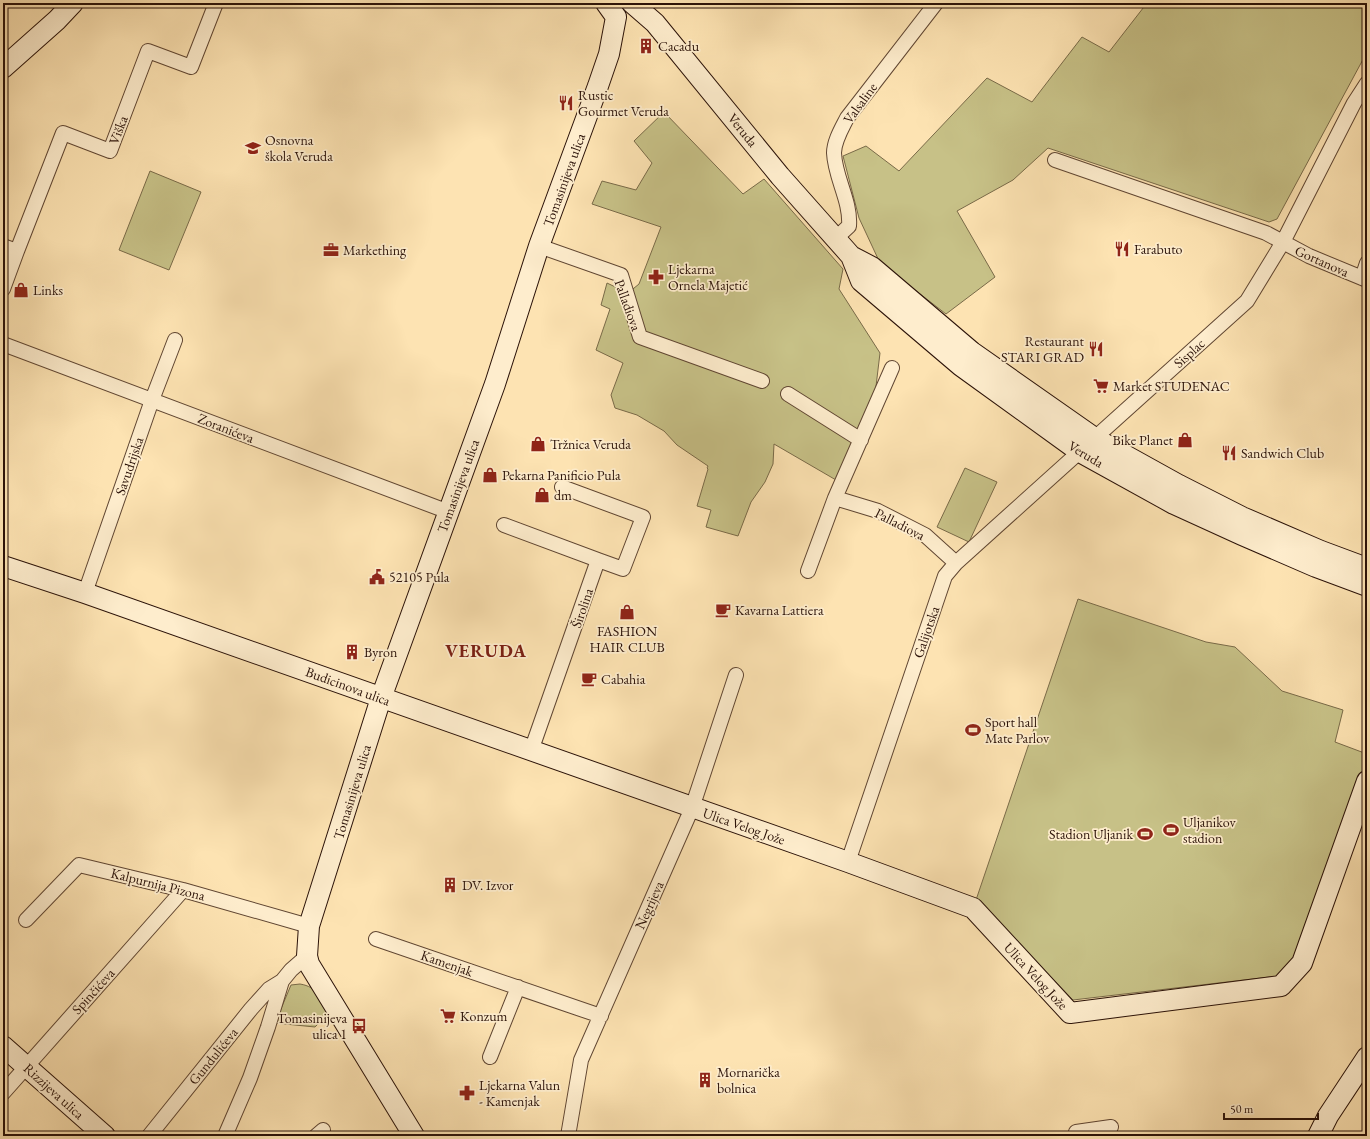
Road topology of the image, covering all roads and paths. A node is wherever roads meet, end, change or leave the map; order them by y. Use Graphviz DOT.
graph roads {
  1 [pos="73,3"];
  2 [pos="216,3"];
  3 [pos="936,3"];
  4 [pos="633,4"];
  5 [pos="611,10"];
  6 [pos="3,68"];
  7 [pos="1367,83"];
  8 [pos="1055,160"];
  9 [pos="836,238"];
  10 [pos="1283,242"];
  11 [pos="3,246"];
  12 [pos="540,246"];
  13 [pos="17,251"];
  14 [pos="851,256"];
  15 [pos="1367,263"];
  16 [pos="1365,279"];
  17 [pos="3,289"];
  18 [pos="175,340"];
  19 [pos="3,344"];
  20 [pos="892,368"];
  21 [pos="762,381"];
  22 [pos="788,394"];
  23 [pos="152,400"];
  24 [pos="1096,439"];
  25 [pos="861,440"];
  26 [pos="1080,452"];
  27 [pos="562,487"];
  28 [pos="835,498"];
  29 [pos="449,512"];
  30 [pos="504,525"];
  31 [pos="598,560"];
  32 [pos="956,563"];
  33 [pos="3,566"];
  34 [pos="1367,568"];
  35 [pos="808,571"];
  36 [pos="1367,586"];
  37 [pos="85,593"];
  38 [pos="736,675"];
  39 [pos="381,698"];
  40 [pos="531,751"];
  41 [pos="1367,781"];
  42 [pos="692,808"];
  43 [pos="848,862"];
  44 [pos="183,890"];
  45 [pos="26,920"];
  46 [pos="309,926"];
  47 [pos="376,939"];
  48 [pos="307,956"];
  49 [pos="282,981"];
  50 [pos="518,987"];
  51 [pos="601,1016"];
  52 [pos="3,1046"];
  53 [pos="1367,1057"];
  54 [pos="490,1058"];
  55 [pos="26,1066"];
  56 [pos="3,1093"];
  57 [pos="1111,1127"];
  58 [pos="105,1136"];
  59 [pos="149,1136"];
  60 [pos="225,1136"];
  61 [pos="414,1136"];
  62 [pos="568,1136"];
  63 [pos="1076,1136"];
  64 [pos="1318,1136"];
  1 -- 6 [label="main road"];
  2 -- 13 [label="street, Viška"];
  3 -- 9 [label="street, Valsaline"];
  4 -- 5 [label="main road, Veruda"];
  4 -- 9 [label="main road, Veruda"];
  5 -- 12 [label="main road, Tomasinijeva ulica"];
  7 -- 10 [label="street, Sisplac"];
  8 -- 10 [label="street"];
  9 -- 14 [label="main road, Veruda"];
  10 -- 16 [label="street, Gortanova"];
  10 -- 24 [label="street, Sisplac"];
  11 -- 13 [label="street"];
  12 -- 21 [label="street, Palladiova"];
  12 -- 29 [label="main road, Tomasinijeva ulica"];
  13 -- 17 [label="street"];
  14 -- 24 [label="main road, Veruda"];
  14 -- 26 [label="main road, Veruda"];
  15 -- 16 [label="street, Gortanova"];
  18 -- 23 [label="street, Savudrijska"];
  19 -- 23 [label="street, Zoranićeva"];
  20 -- 25 [label="street"];
  22 -- 25 [label="street"];
  23 -- 29 [label="street, Zoranićeva"];
  23 -- 37 [label="street, Savudrijska"];
  24 -- 26 [label="street, Sisplac"];
  24 -- 34 [label="main road, Veruda"];
  25 -- 28 [label="street"];
  26 -- 32 [label="street, Galijotska"];
  26 -- 36 [label="main road, Veruda"];
  27 -- 31 [label="street"];
  28 -- 32 [label="street, Palladiova"];
  28 -- 35 [label="street"];
  29 -- 39 [label="main road, Tomasinijeva ulica"];
  30 -- 31 [label="street"];
  31 -- 40 [label="street, Širolina"];
  32 -- 43 [label="street, Galijotska"];
  33 -- 37 [label="main road, Budicinova ulica"];
  37 -- 39 [label="main road, Budicinova ulica"];
  38 -- 42 [label="street, Negrijeva"];
  39 -- 40 [label="main road, Budicinova ulica"];
  39 -- 46 [label="main road, Tomasinijeva ulica"];
  40 -- 42 [label="main road, Budicinova ulica"];
  41 -- 43 [label="main road, Ulica Velog Jože"];
  42 -- 43 [label="main road, Ulica Velog Jože"];
  42 -- 51 [label="street, Negrijeva"];
  44 -- 45 [label="street, Kalpurnija Pizona"];
  44 -- 46 [label="street, Kalpurnija Pizona"];
  44 -- 55 [label="street, Spinčićeva"];
  46 -- 48 [label="main road, Tomasinijeva ulica"];
  47 -- 50 [label="street, Kamenjak"];
  48 -- 49 [label="street"];
  48 -- 61 [label="main road, Tomasinijeva ulica"];
  49 -- 59 [label="street, Gundulićeva"];
  49 -- 60 [label="street"];
  50 -- 51 [label="street, Kamenjak"];
  50 -- 54 [label="street"];
  51 -- 62 [label="street, Negrijeva"];
  52 -- 55 [label="main road, Rizzijeva ulica"];
  53 -- 64 [label="main road"];
  55 -- 56 [label="street, Spinčićeva"];
  55 -- 58 [label="main road, Rizzijeva ulica"];
  57 -- 63 [label="street"];
}
